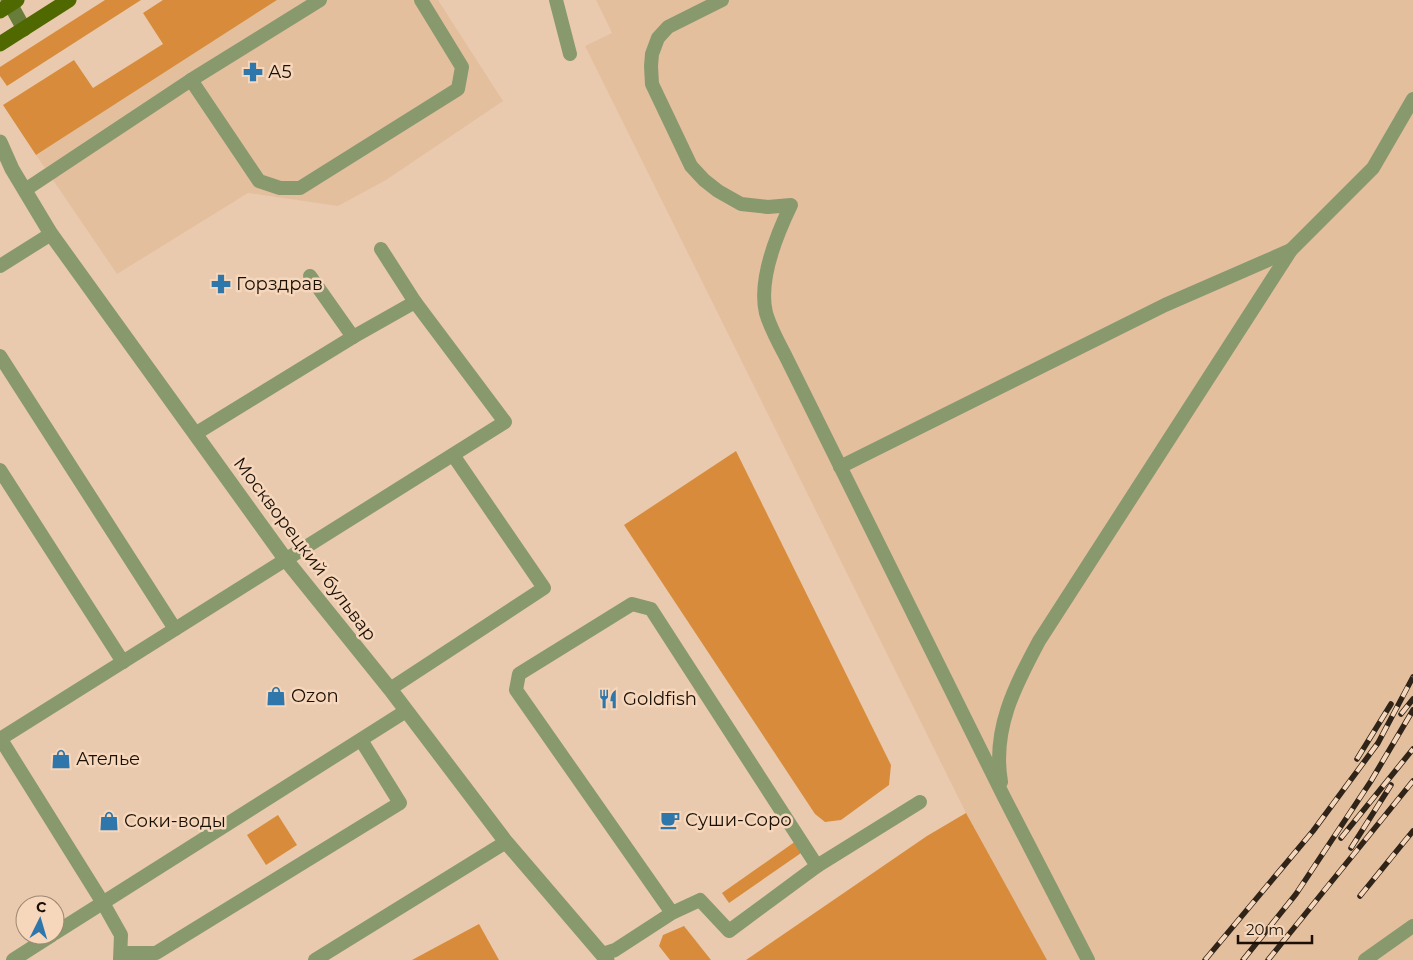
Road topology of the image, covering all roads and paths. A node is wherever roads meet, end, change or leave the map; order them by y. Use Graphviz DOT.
graph roads {
  1 [pos="69,0"];
  2 [pos="320,0"];
  3 [pos="421,0"];
  4 [pos="556,0"];
  5 [pos="722,0"];
  6 [pos="9,4"];
  7 [pos="24,29"];
  8 [pos="0,44"];
  9 [pos="570,54"];
  10 [pos="191,80"];
  11 [pos="1413,99"];
  12 [pos="0,142"];
  13 [pos="25,190"];
  14 [pos="51,234"];
  15 [pos="381,249"];
  16 [pos="1291,250"];
  17 [pos="0,266"];
  18 [pos="310,276"];
  19 [pos="415,302"];
  20 [pos="354,337"];
  21 [pos="0,356"];
  22 [pos="195,434"];
  23 [pos="452,456"];
  24 [pos="840,467"];
  25 [pos="0,470"];
  26 [pos="286,560"];
  27 [pos="175,629"];
  28 [pos="124,662"];
  29 [pos="390,689"];
  30 [pos="406,711"];
  31 [pos="0,739"];
  32 [pos="361,740"];
  33 [pos="1004,797"];
  34 [pos="920,802"];
  35 [pos="506,842"];
  36 [pos="817,866"];
  37 [pos="103,903"];
  38 [pos="672,913"];
  39 [pos="1413,926"];
  40 [pos="65,927"];
  41 [pos="37,945"];
  42 [pos="120,957"];
  43 [pos="605,957"];
  44 [pos="13,960"];
  45 [pos="315,960"];
  46 [pos="1088,960"];
  47 [pos="1365,960"];
  1 -- 7 [label="main road"];
  2 -- 10 [label="lane"];
  3 -- 10 [label="lane"];
  4 -- 9 [label="lane"];
  5 -- 24 [label="lane"];
  6 -- 7 [label="street"];
  7 -- 8 [label="main road"];
  10 -- 13 [label="lane"];
  11 -- 16 [label="lane"];
  12 -- 13 [label="street, Москворецкий бульвар"];
  13 -- 14 [label="street, Москворецкий бульвар"];
  14 -- 17 [label="lane"];
  14 -- 22 [label="street, Москворецкий бульвар"];
  15 -- 19 [label="lane"];
  16 -- 24 [label="lane"];
  16 -- 33 [label="lane"];
  18 -- 20 [label="lane"];
  19 -- 20 [label="lane"];
  19 -- 23 [label="lane"];
  20 -- 22 [label="lane"];
  21 -- 27 [label="lane"];
  22 -- 26 [label="street, Москворецкий бульвар"];
  23 -- 26 [label="lane"];
  23 -- 29 [label="lane"];
  24 -- 33 [label="lane"];
  25 -- 28 [label="lane"];
  26 -- 27 [label="lane"];
  26 -- 29 [label="street, Москворецкий бульвар"];
  27 -- 28 [label="lane"];
  28 -- 31 [label="lane"];
  29 -- 30 [label="street, Москворецкий бульвар"];
  30 -- 32 [label="lane"];
  30 -- 35 [label="street, Москворецкий бульвар"];
  31 -- 37 [label="lane"];
  32 -- 37 [label="lane"];
  32 -- 42 [label="lane"];
  33 -- 46 [label="lane"];
  34 -- 36 [label="lane"];
  35 -- 43 [label="street, Москворецкий бульвар"];
  35 -- 45 [label="lane"];
  36 -- 38 [label="lane"];
  36 -- 38 [label="lane"];
  37 -- 40 [label="lane"];
  37 -- 42 [label="lane"];
  38 -- 43 [label="lane"];
  39 -- 47 [label="lane"];
  41 -- 44 [label="lane"];
}
